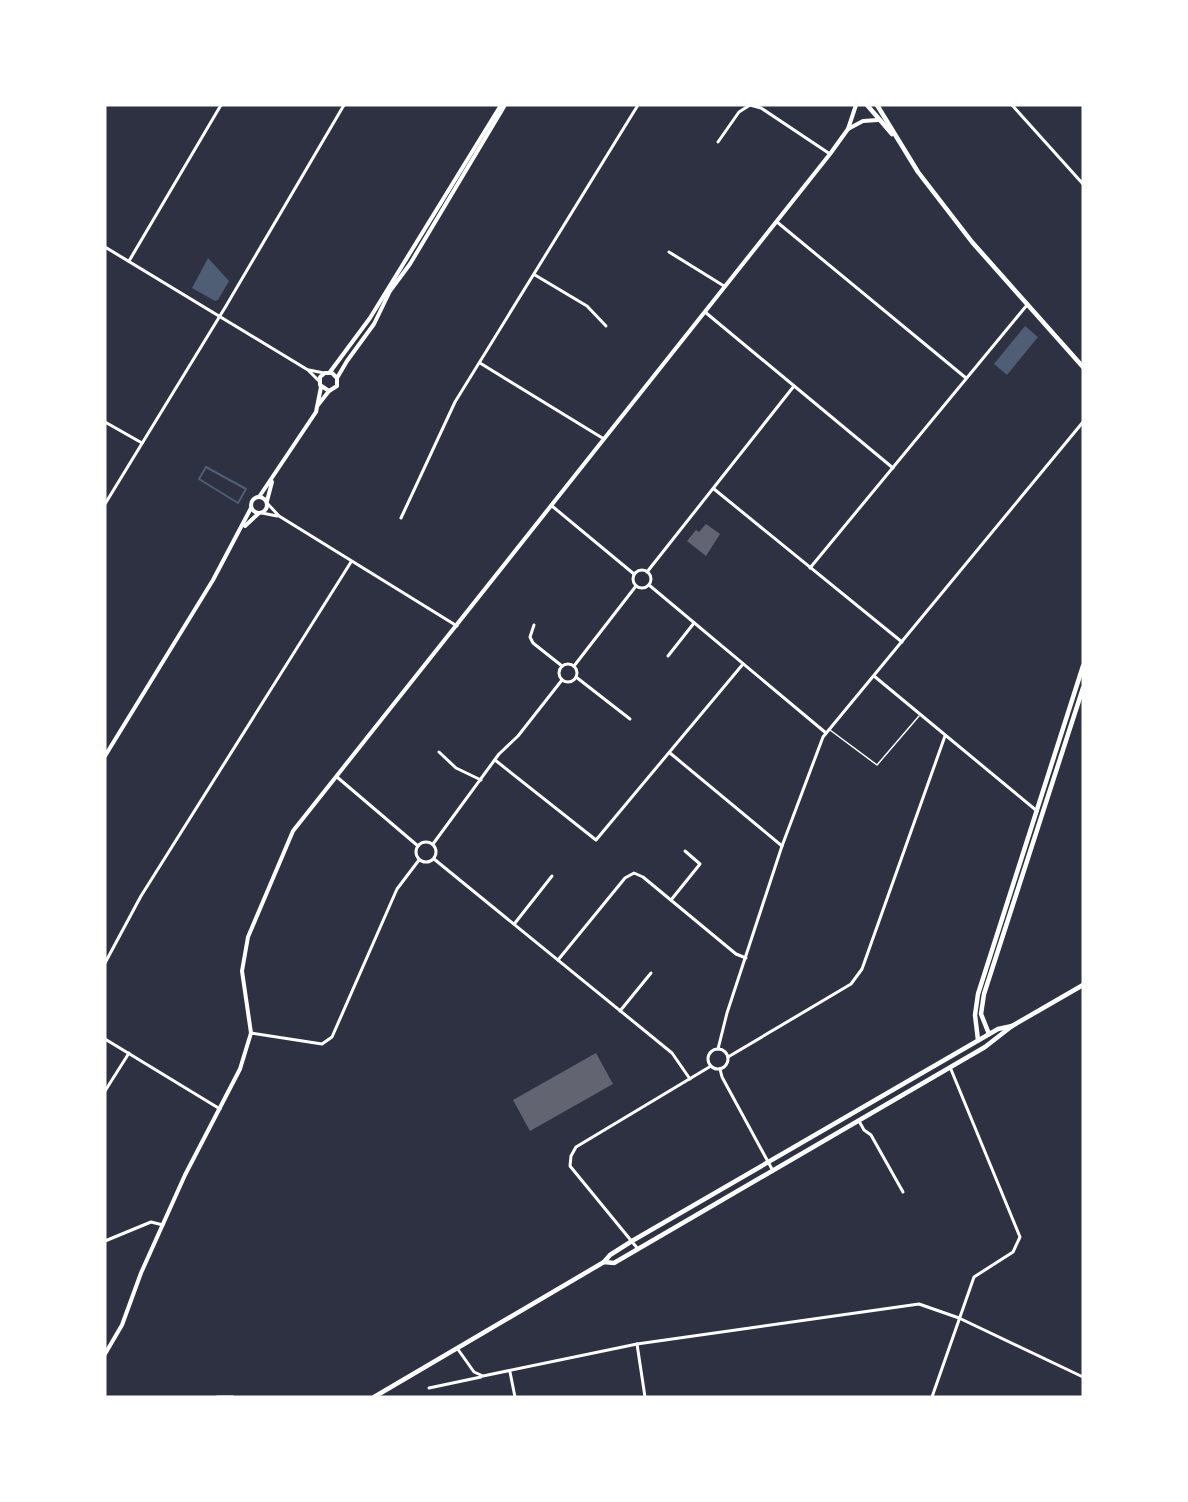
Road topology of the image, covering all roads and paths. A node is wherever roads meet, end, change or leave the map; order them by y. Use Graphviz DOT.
graph roads {
  1 [pos="221,105"];
  2 [pos="344,105"];
  3 [pos="503,105"];
  4 [pos="638,105"];
  5 [pos="750,105"];
  6 [pos="856,105"];
  7 [pos="867,105"];
  8 [pos="1012,105"];
  9 [pos="878,106"];
  10 [pos="878,120"];
  11 [pos="848,129"];
  12 [pos="894,136"];
  13 [pos="718,142"];
  14 [pos="830,153"];
  15 [pos="1083,184"];
  16 [pos="775,221"];
  17 [pos="105,248"];
  18 [pos="669,252"];
  19 [pos="129,262"];
  20 [pos="535,275"];
  21 [pos="724,286"];
  22 [pos="1027,305"];
  23 [pos="704,311"];
  24 [pos="220,316"];
  25 [pos="606,326"];
  26 [pos="480,363"];
  27 [pos="1083,367"];
  28 [pos="308,370"];
  29 [pos="327,373"];
  30 [pos="337,378"];
  31 [pos="966,378"];
  32 [pos="319,381"];
  33 [pos="794,386"];
  34 [pos="321,387"];
  35 [pos="329,391"];
  36 [pos="318,406"];
  37 [pos="105,422"];
  38 [pos="1083,422"];
  39 [pos="604,439"];
  40 [pos="142,443"];
  41 [pos="893,468"];
  42 [pos="273,478"];
  43 [pos="714,489"];
  44 [pos="259,497"];
  45 [pos="267,502"];
  46 [pos="105,504"];
  47 [pos="552,506"];
  48 [pos="251,508"];
  49 [pos="260,513"];
  50 [pos="279,516"];
  51 [pos="401,518"];
  52 [pos="242,529"];
  53 [pos="351,562"];
  54 [pos="810,568"];
  55 [pos="647,572"];
  56 [pos="634,574"];
  57 [pos="649,585"];
  58 [pos="636,586"];
  59 [pos="694,623"];
  60 [pos="534,625"];
  61 [pos="457,626"];
  62 [pos="902,642"];
  63 [pos="668,656"];
  64 [pos="743,664"];
  65 [pos="562,666"];
  66 [pos="574,666"];
  67 [pos="1083,666"];
  68 [pos="874,676"];
  69 [pos="576,677"];
  70 [pos="562,680"];
  71 [pos="1083,687"];
  72 [pos="920,715"];
  73 [pos="630,719"];
  74 [pos="827,731"];
  75 [pos="945,736"];
  76 [pos="439,752"];
  77 [pos="670,753"];
  78 [pos="105,756"];
  79 [pos="495,760"];
  80 [pos="337,777"];
  81 [pos="481,780"];
  82 [pos="1035,810"];
  83 [pos="1043,816"];
  84 [pos="433,844"];
  85 [pos="418,846"];
  86 [pos="782,846"];
  87 [pos="685,851"];
  88 [pos="434,859"];
  89 [pos="419,860"];
  90 [pos="552,876"];
  91 [pos="671,900"];
  92 [pos="514,923"];
  93 [pos="746,958"];
  94 [pos="558,960"];
  95 [pos="105,963"];
  96 [pos="651,973"];
  97 [pos="1083,985"];
  98 [pos="620,1011"];
  99 [pos="1012,1026"];
  100 [pos="251,1033"];
  101 [pos="989,1034"];
  102 [pos="105,1039"];
  103 [pos="978,1040"];
  104 [pos="718,1049"];
  105 [pos="129,1053"];
  106 [pos="728,1057"];
  107 [pos="711,1066"];
  108 [pos="950,1067"];
  109 [pos="720,1069"];
  110 [pos="690,1079"];
  111 [pos="105,1092"];
  112 [pos="220,1109"];
  113 [pos="859,1121"];
  114 [pos="769,1163"];
  115 [pos="773,1171"];
  116 [pos="903,1192"];
  117 [pos="163,1225"];
  118 [pos="632,1240"];
  119 [pos="105,1241"];
  120 [pos="638,1249"];
  121 [pos="604,1262"];
  122 [pos="959,1318"];
  123 [pos="636,1344"];
  124 [pos="457,1348"];
  125 [pos="105,1354"];
  126 [pos="509,1371"];
  127 [pos="483,1376"];
  128 [pos="1083,1377"];
  129 [pos="429,1388"];
  130 [pos="217,1397"];
  131 [pos="233,1397"];
  132 [pos="374,1397"];
  133 [pos="514,1397"];
  134 [pos="645,1397"];
  135 [pos="932,1397"];
  1 -- 19 [label="street"];
  2 -- 24 [label="street"];
  3 -- 29 [label="street"];
  3 -- 30 [label="street"];
  4 -- 20 [label="street"];
  5 -- 13 [label="street"];
  5 -- 14 [label="street"];
  6 -- 11 [label="street"];
  7 -- 10 [label="main road"];
  8 -- 15 [label="street"];
  9 -- 12 [label="main road"];
  10 -- 11 [label="street"];
  10 -- 12 [label="main road"];
  11 -- 14 [label="street"];
  12 -- 22 [label="main road"];
  14 -- 16 [label="street"];
  16 -- 21 [label="street"];
  16 -- 31 [label="street"];
  17 -- 19 [label="street"];
  18 -- 21 [label="street"];
  19 -- 24 [label="street"];
  20 -- 25 [label="street"];
  20 -- 26 [label="street"];
  21 -- 23 [label="street"];
  22 -- 27 [label="main road"];
  22 -- 31 [label="street"];
  23 -- 33 [label="street"];
  23 -- 39 [label="street"];
  24 -- 28 [label="street"];
  24 -- 40 [label="street"];
  26 -- 39 [label="street"];
  26 -- 51 [label="street"];
  28 -- 29 [label="street"];
  28 -- 32 [label="street"];
  29 -- 30 [label="street"];
  29 -- 32 [label="street"];
  30 -- 35 [label="street"];
  31 -- 41 [label="street"];
  32 -- 34 [label="street"];
  33 -- 41 [label="street"];
  33 -- 43 [label="street"];
  34 -- 35 [label="street"];
  34 -- 36 [label="street"];
  35 -- 36 [label="street"];
  36 -- 42 [label="street"];
  37 -- 40 [label="street"];
  38 -- 62 [label="street"];
  39 -- 47 [label="street"];
  40 -- 46 [label="street"];
  41 -- 54 [label="street"];
  42 -- 44 [label="street"];
  42 -- 45 [label="street"];
  43 -- 54 [label="street"];
  43 -- 55 [label="street"];
  44 -- 45 [label="street"];
  44 -- 48 [label="street"];
  45 -- 49 [label="street"];
  45 -- 50 [label="street"];
  47 -- 56 [label="street"];
  47 -- 61 [label="street"];
  48 -- 49 [label="street"];
  48 -- 52 [label="street"];
  49 -- 50 [label="street"];
  49 -- 52 [label="street"];
  50 -- 53 [label="street"];
  52 -- 78 [label="street"];
  53 -- 61 [label="street"];
  53 -- 95 [label="street"];
  54 -- 62 [label="street"];
  55 -- 56 [label="street"];
  55 -- 57 [label="street"];
  56 -- 58 [label="street"];
  57 -- 58 [label="street"];
  57 -- 59 [label="street"];
  58 -- 66 [label="street"];
  59 -- 63 [label="street"];
  59 -- 64 [label="street"];
  60 -- 65 [label="street"];
  61 -- 80 [label="street"];
  62 -- 68 [label="street"];
  64 -- 74 [label="street"];
  64 -- 77 [label="street"];
  65 -- 66 [label="street"];
  65 -- 70 [label="street"];
  66 -- 69 [label="street"];
  67 -- 82 [label="main road"];
  68 -- 72 [label="street"];
  68 -- 74 [label="street"];
  69 -- 70 [label="street"];
  69 -- 73 [label="street"];
  70 -- 79 [label="street"];
  71 -- 83 [label="main road"];
  72 -- 74 [label="lane"];
  72 -- 75 [label="street"];
  74 -- 86 [label="street"];
  75 -- 82 [label="street"];
  75 -- 106 [label="street"];
  76 -- 81 [label="street"];
  77 -- 79 [label="street"];
  77 -- 86 [label="street"];
  79 -- 81 [label="street"];
  80 -- 85 [label="street"];
  80 -- 100 [label="street"];
  81 -- 84 [label="street"];
  82 -- 83 [label="street"];
  82 -- 103 [label="main road"];
  83 -- 101 [label="main road"];
  84 -- 85 [label="street"];
  84 -- 88 [label="street"];
  85 -- 89 [label="street"];
  86 -- 93 [label="street"];
  87 -- 91 [label="street"];
  88 -- 89 [label="street"];
  88 -- 92 [label="street"];
  89 -- 100 [label="street"];
  90 -- 92 [label="street"];
  91 -- 93 [label="street"];
  91 -- 94 [label="street"];
  92 -- 94 [label="street"];
  93 -- 104 [label="street"];
  94 -- 98 [label="street"];
  96 -- 98 [label="street"];
  97 -- 99 [label="main road"];
  98 -- 110 [label="street"];
  99 -- 101 [label="main road"];
  99 -- 108 [label="main road"];
  100 -- 112 [label="street"];
  101 -- 103 [label="main road"];
  102 -- 105 [label="street"];
  103 -- 114 [label="main road"];
  104 -- 106 [label="street"];
  104 -- 107 [label="street"];
  105 -- 111 [label="street"];
  105 -- 112 [label="street"];
  106 -- 109 [label="street"];
  107 -- 109 [label="street"];
  107 -- 110 [label="street"];
  108 -- 113 [label="main road"];
  108 -- 122 [label="street"];
  109 -- 114 [label="street"];
  110 -- 118 [label="street"];
  112 -- 117 [label="street"];
  113 -- 115 [label="main road"];
  113 -- 116 [label="street"];
  114 -- 115 [label="street"];
  114 -- 118 [label="main road"];
  115 -- 120 [label="main road"];
  117 -- 119 [label="street"];
  117 -- 125 [label="street"];
  118 -- 120 [label="street"];
  118 -- 121 [label="main road"];
  120 -- 121 [label="main road"];
  121 -- 124 [label="main road"];
  122 -- 123 [label="street"];
  122 -- 128 [label="street"];
  122 -- 135 [label="street"];
  123 -- 126 [label="street"];
  123 -- 134 [label="street"];
  124 -- 127 [label="street"];
  124 -- 132 [label="main road"];
  126 -- 127 [label="street"];
  126 -- 133 [label="street"];
  127 -- 129 [label="street"];
  130 -- 131 [label="street"];
}
